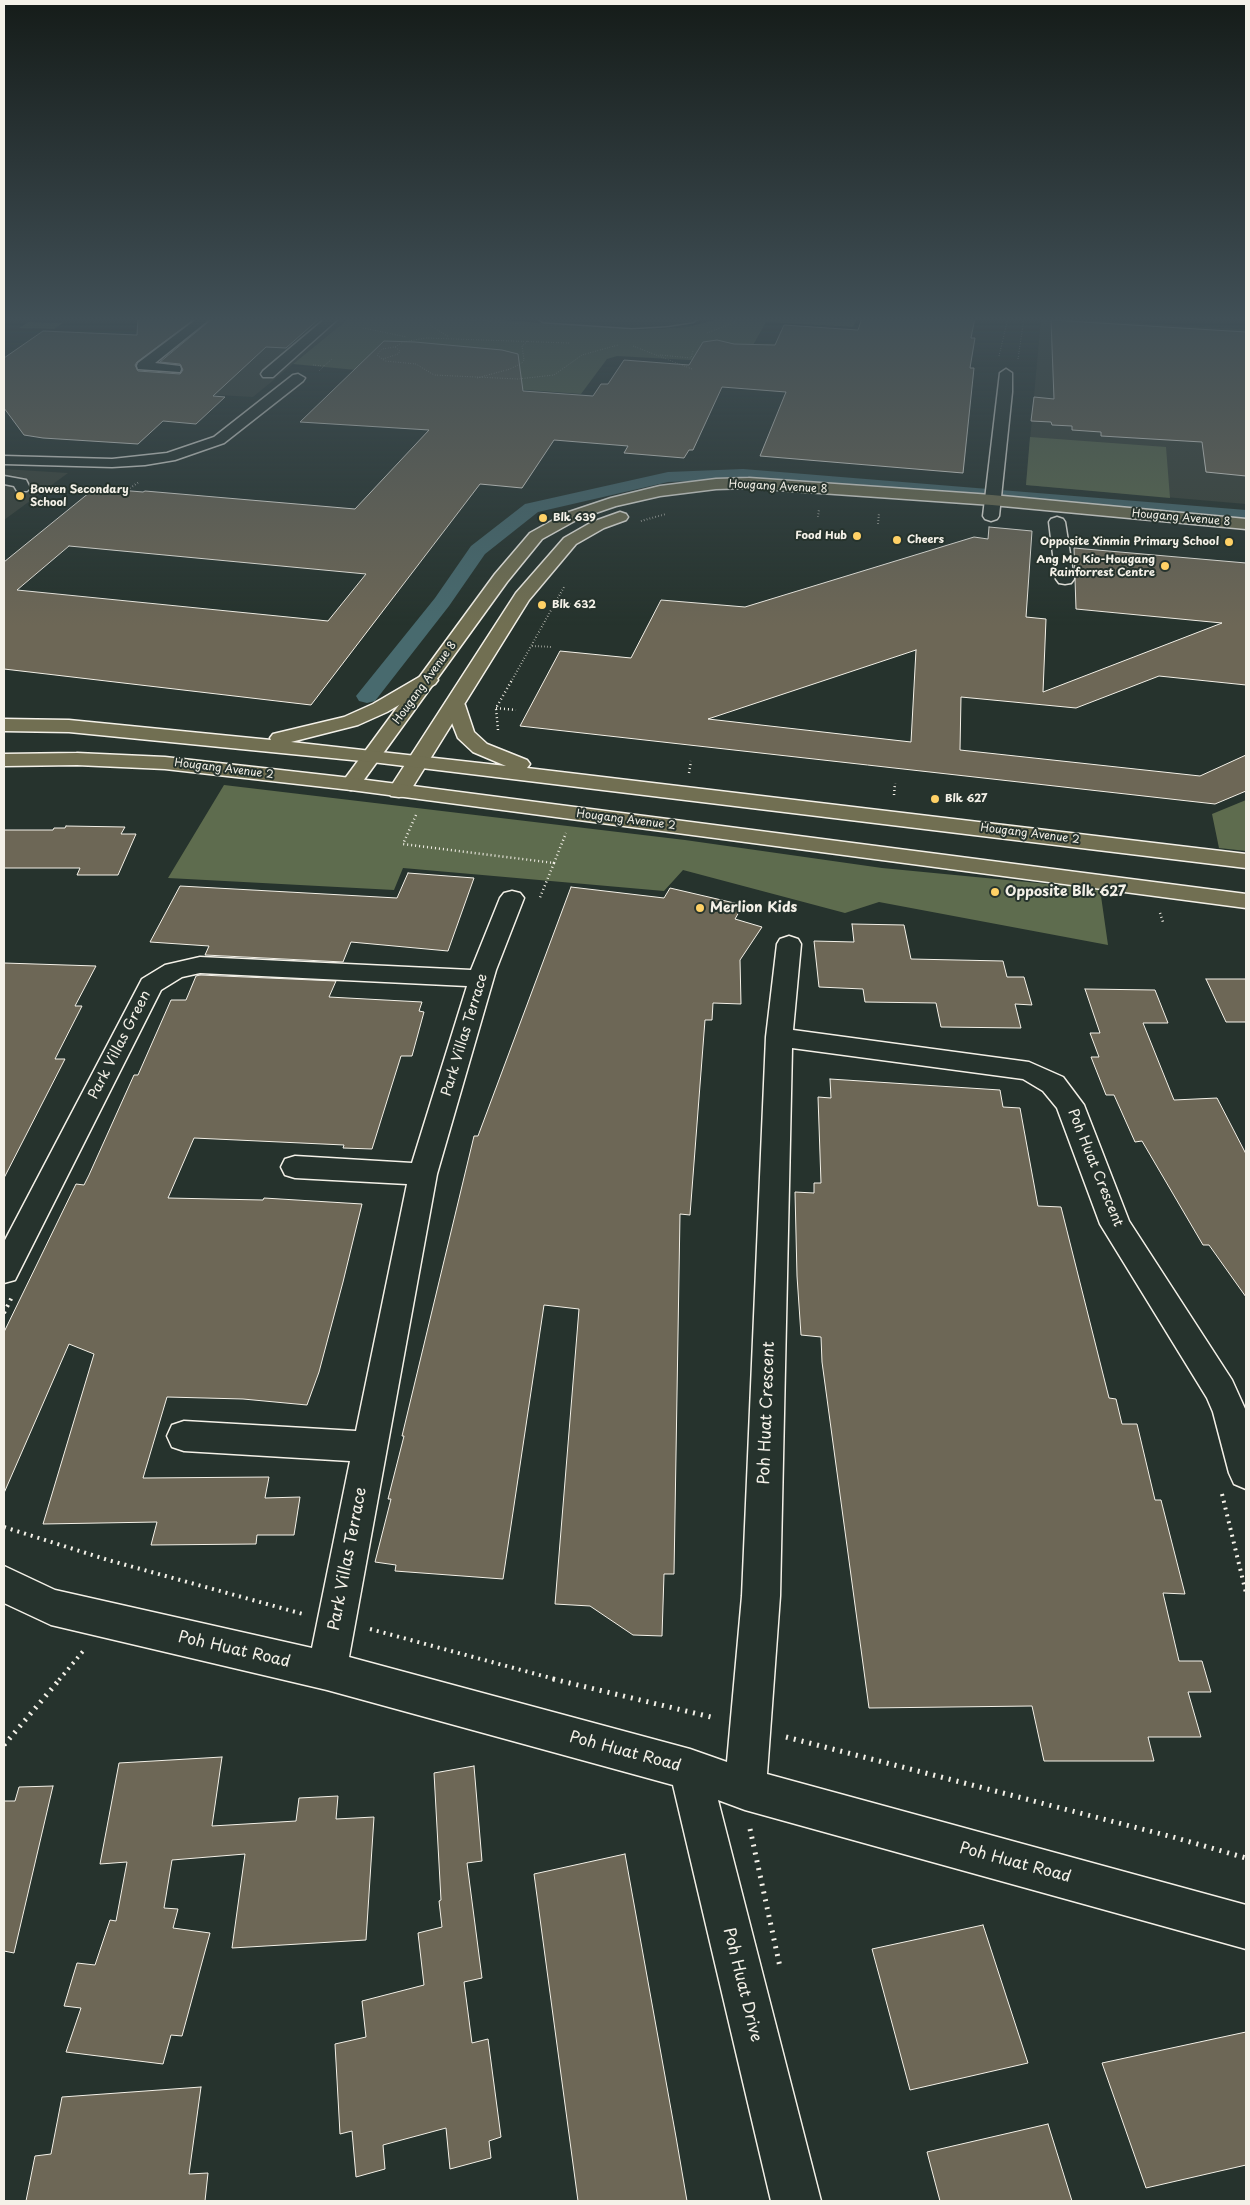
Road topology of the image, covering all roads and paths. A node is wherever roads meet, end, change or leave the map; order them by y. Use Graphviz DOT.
graph roads {
  1 [pos="243,421"];
  2 [pos="1001,421"];
  3 [pos="206,429"];
  4 [pos="170,442"];
  5 [pos="153,445"];
  6 [pos="9,460"];
  7 [pos="4,480"];
  8 [pos="22,488"];
  9 [pos="992,504"];
  10 [pos="811,507"];
  11 [pos="673,512"];
  12 [pos="871,512"];
  13 [pos="934,512"];
  14 [pos="972,515"];
  15 [pos="818,517"];
  16 [pos="1010,518"];
  17 [pos="1038,520"];
  18 [pos="1123,520"];
  19 [pos="639,522"];
  20 [pos="1057,522"];
  21 [pos="878,524"];
  22 [pos="1246,524"];
  23 [pos="1246,538"];
  24 [pos="1065,579"];
  25 [pos="564,585"];
  26 [pos="555,602"];
  27 [pos="575,605"];
  28 [pos="532,646"];
  29 [pos="552,647"];
  30 [pos="428,680"];
  31 [pos="455,706"];
  32 [pos="496,708"];
  33 [pos="516,710"];
  34 [pos="4,713"];
  35 [pos="4,725"];
  36 [pos="69,726"];
  37 [pos="504,735"];
  38 [pos="254,743"];
  39 [pos="372,756"];
  40 [pos="4,760"];
  41 [pos="418,761"];
  42 [pos="692,761"];
  43 [pos="689,775"];
  44 [pos="560,778"];
  45 [pos="895,783"];
  46 [pos="351,784"];
  47 [pos="399,790"];
  48 [pos="893,798"];
  49 [pos="418,812"];
  50 [pos="568,830"];
  51 [pos="1246,860"];
  52 [pos="554,863"];
  53 [pos="512,898"];
  54 [pos="1246,900"];
  55 [pos="535,909"];
  56 [pos="789,944"];
  57 [pos="482,979"];
  58 [pos="779,1037"];
  59 [pos="295,1167"];
  60 [pos="423,1174"];
  61 [pos="4,1271"];
  62 [pos="184,1436"];
  63 [pos="370,1447"];
  64 [pos="1246,1473"];
  65 [pos="1220,1486"];
  66 [pos="4,1527"];
  67 [pos="4,1584"];
  68 [pos="1246,1593"];
  69 [pos="336,1622"];
  70 [pos="88,1646"];
  71 [pos="327,1671"];
  72 [pos="751,1727"];
  73 [pos="4,1745"];
  74 [pos="690,1769"];
  75 [pos="745,1789"];
  76 [pos="1246,1858"];
  77 [pos="1246,1927"];
  78 [pos="796,2201"];
  1 -- 6 [label="street"];
  2 -- 9 [label="street"];
  3 -- 4 [label="street"];
  5 -- 6 [label="street"];
  7 -- 8 [label="street"];
  9 -- 14 [label="main road, Hougang Avenue 8"];
  9 -- 16 [label="main road, Hougang Avenue 8"];
  9 -- 18 [label="main road, Hougang Avenue 8"];
  9 -- 30 [label="main road, Hougang Avenue 8"];
  10 -- 15 [label="path"];
  11 -- 19 [label="path"];
  12 -- 21 [label="path"];
  13 -- 31 [label="main road, Hougang Avenue 8"];
  17 -- 20 [label="main road, Hougang Avenue 8"];
  18 -- 20 [label="main road, Hougang Avenue 8"];
  18 -- 22 [label="main road, Hougang Avenue 8"];
  18 -- 23 [label="main road, Hougang Avenue 8"];
  20 -- 24 [label="street"];
  25 -- 26 [label="path"];
  26 -- 27 [label="path"];
  26 -- 28 [label="path"];
  28 -- 29 [label="path"];
  28 -- 32 [label="path"];
  30 -- 38 [label="main road"];
  30 -- 39 [label="main road, Hougang Avenue 8"];
  31 -- 41 [label="main road, Hougang Avenue 8"];
  31 -- 44 [label="main road"];
  32 -- 33 [label="path"];
  32 -- 37 [label="path"];
  34 -- 36 [label="main road"];
  35 -- 36 [label="main road"];
  36 -- 38 [label="main road, Hougang Avenue 2"];
  38 -- 39 [label="main road, Hougang Avenue 2"];
  39 -- 41 [label="main road, Hougang Avenue 2"];
  39 -- 46 [label="main road, Hougang Avenue 8"];
  40 -- 46 [label="main road, Hougang Avenue 2"];
  41 -- 44 [label="main road, Hougang Avenue 2"];
  41 -- 47 [label="main road, Hougang Avenue 8"];
  42 -- 43 [label="path"];
  44 -- 51 [label="main road, Hougang Avenue 2"];
  45 -- 48 [label="path"];
  46 -- 47 [label="main road, Hougang Avenue 2"];
  47 -- 54 [label="main road, Hougang Avenue 2"];
  49 -- 52 [label="path"];
  50 -- 52 [label="path"];
  52 -- 55 [label="path"];
  53 -- 57 [label="street, Park Villas Terrace"];
  56 -- 58 [label="street, Poh Huat Crescent"];
  57 -- 60 [label="street, Park Villas Terrace"];
  57 -- 61 [label="street, Park Villas Green"];
  58 -- 64 [label="street, Poh Huat Crescent"];
  58 -- 72 [label="street, Poh Huat Crescent"];
  59 -- 60 [label="street"];
  60 -- 63 [label="street, Park Villas Terrace"];
  62 -- 63 [label="street"];
  63 -- 69 [label="street, Park Villas Terrace"];
  65 -- 68 [label="path"];
  66 -- 69 [label="path"];
  67 -- 71 [label="street, Poh Huat Road"];
  69 -- 71 [label="street, Park Villas Terrace"];
  69 -- 72 [label="path"];
  70 -- 73 [label="path"];
  71 -- 74 [label="street, Poh Huat Road"];
  72 -- 75 [label="street, Poh Huat Crescent"];
  72 -- 76 [label="path"];
  74 -- 75 [label="street, Poh Huat Road"];
  74 -- 78 [label="street, Poh Huat Drive"];
  75 -- 77 [label="street, Poh Huat Road"];
}
